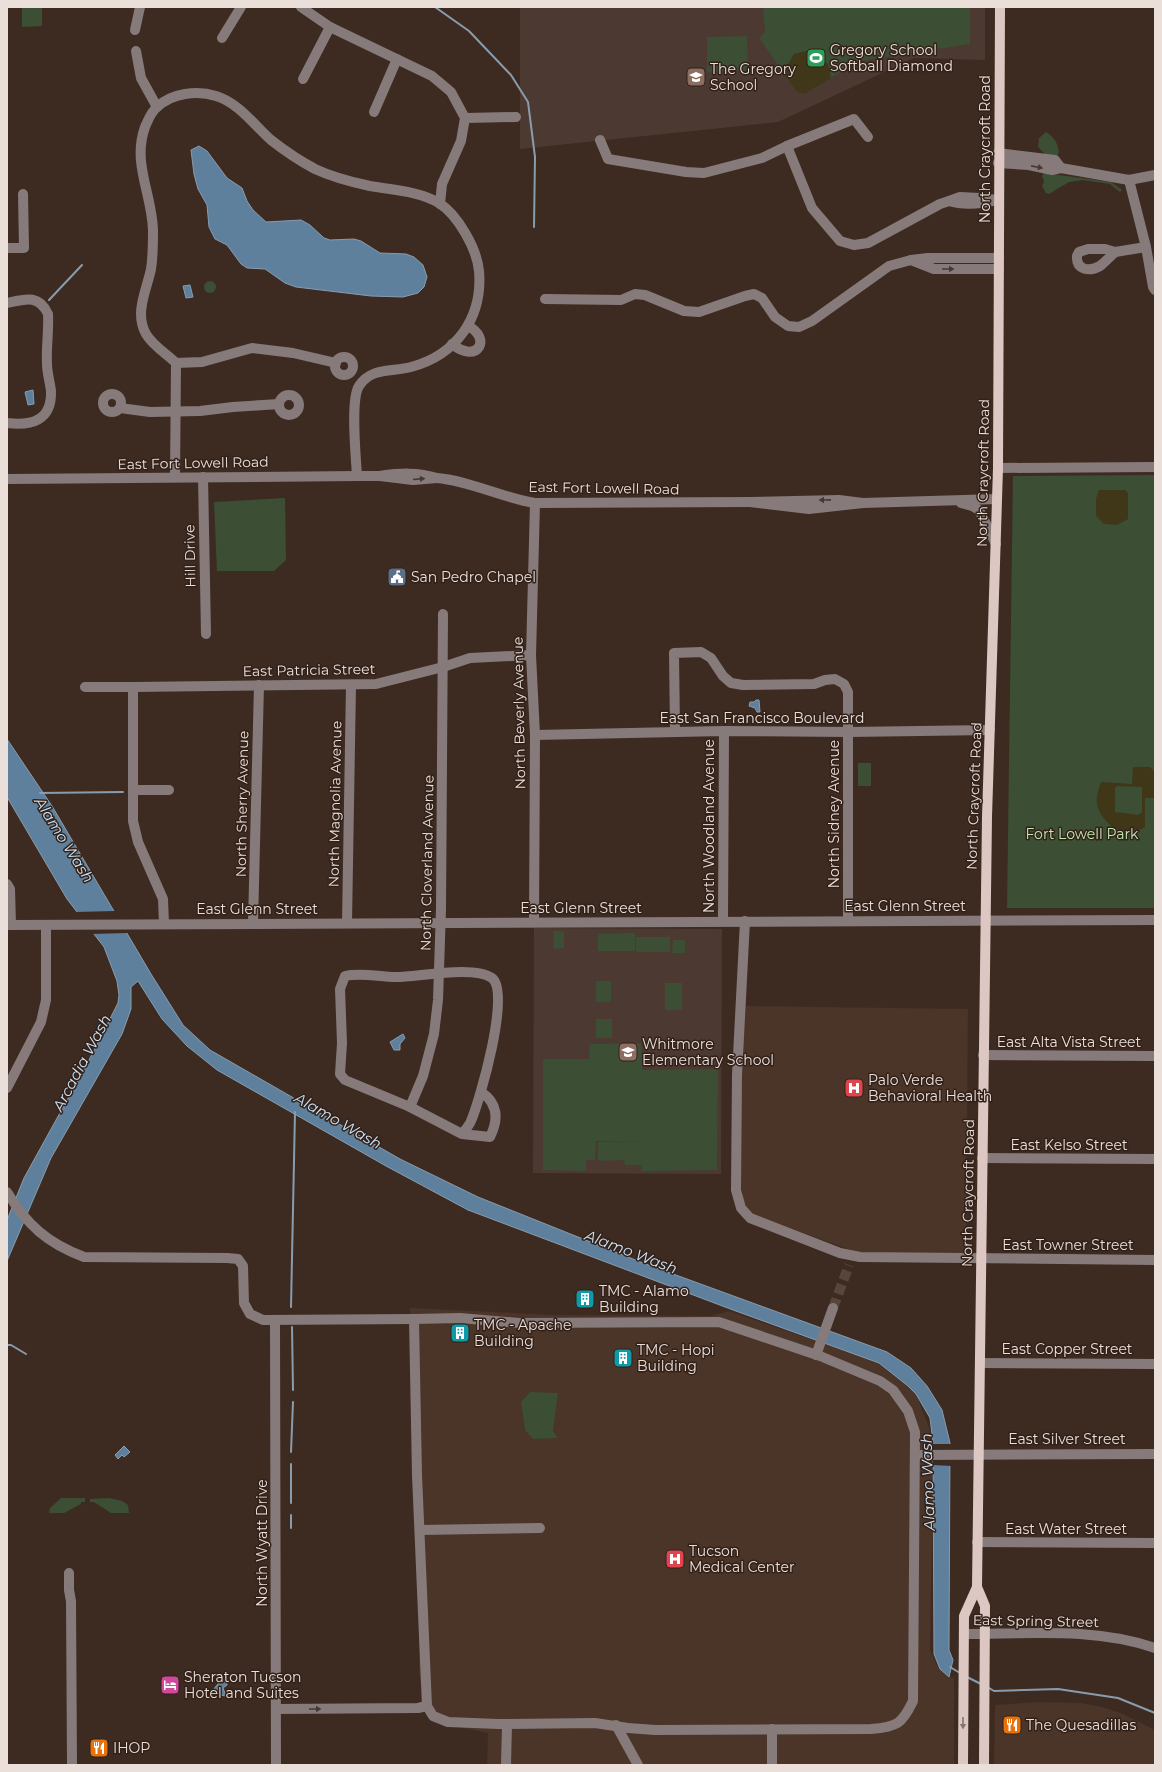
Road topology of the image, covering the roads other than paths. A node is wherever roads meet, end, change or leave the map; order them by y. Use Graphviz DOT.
graph roads {
  1 [pos="140,7"];
  2 [pos="241,7"];
  3 [pos="301,7"];
  4 [pos="1000,7"];
  5 [pos="330,27"];
  6 [pos="135,30"];
  7 [pos="222,38"];
  8 [pos="136,51"];
  9 [pos="397,59"];
  10 [pos="303,79"];
  11 [pos="157,107"];
  12 [pos="374,112"];
  13 [pos="516,117"];
  14 [pos="465,118"];
  15 [pos="868,137"];
  16 [pos="600,140"];
  17 [pos="787,146"];
  18 [pos="998,158"];
  19 [pos="1155,175"];
  20 [pos="1129,180"];
  21 [pos="23,194"];
  22 [pos="998,200"];
  23 [pos="440,204"];
  24 [pos="1146,247"];
  25 [pos="7,248"];
  26 [pos="1115,252"];
  27 [pos="999,264"];
  28 [pos="1155,290"];
  29 [pos="545,299"];
  30 [pos="7,303"];
  31 [pos="468,326"];
  32 [pos="452,344"];
  33 [pos="176,363"];
  34 [pos="336,363"];
  35 [pos="279,404"];
  36 [pos="120,408"];
  37 [pos="175,412"];
  38 [pos="7,422"];
  39 [pos="1155,467"];
  40 [pos="998,468"];
  41 [pos="357,476"];
  42 [pos="203,477"];
  43 [pos="175,478"];
  44 [pos="7,479"];
  45 [pos="997,499"];
  46 [pos="947,501"];
  47 [pos="535,503"];
  48 [pos="996,544"];
  49 [pos="442,614"];
  50 [pos="206,634"];
  51 [pos="531,655"];
  52 [pos="443,667"];
  53 [pos="259,685"];
  54 [pos="351,685"];
  55 [pos="84,687"];
  56 [pos="133,687"];
  57 [pos="990,730"];
  58 [pos="675,731"];
  59 [pos="724,731"];
  60 [pos="849,732"];
  61 [pos="535,736"];
  62 [pos="134,790"];
  63 [pos="169,790"];
  64 [pos="7,884"];
  65 [pos="985,920"];
  66 [pos="1155,920"];
  67 [pos="723,921"];
  68 [pos="745,921"];
  69 [pos="848,921"];
  70 [pos="534,922"];
  71 [pos="254,923"];
  72 [pos="347,923"];
  73 [pos="441,923"];
  74 [pos="164,924"];
  75 [pos="9,925"];
  76 [pos="46,925"];
  77 [pos="439,973"];
  78 [pos="983,1055"];
  79 [pos="1155,1056"];
  80 [pos="7,1088"];
  81 [pos="481,1092"];
  82 [pos="410,1107"];
  83 [pos="462,1134"];
  84 [pos="982,1158"];
  85 [pos="1155,1159"];
  86 [pos="9,1195"];
  87 [pos="853,1256"];
  88 [pos="981,1259"];
  89 [pos="1155,1260"];
  90 [pos="849,1265"];
  91 [pos="833,1308"];
  92 [pos="414,1318"];
  93 [pos="275,1321"];
  94 [pos="818,1351"];
  95 [pos="980,1363"];
  96 [pos="1155,1364"];
  97 [pos="978,1454"];
  98 [pos="1155,1454"];
  99 [pos="916,1455"];
  100 [pos="540,1528"];
  101 [pos="420,1530"];
  102 [pos="977,1542"];
  103 [pos="1155,1543"];
  104 [pos="72,1573"];
  105 [pos="977,1587"];
  106 [pos="964,1634"];
  107 [pos="985,1634"];
  108 [pos="1155,1648"];
  109 [pos="427,1706"];
  110 [pos="276,1709"];
  111 [pos="507,1724"];
  112 [pos="616,1725"];
  113 [pos="772,1729"];
  114 [pos="72,1765"];
  115 [pos="276,1765"];
  116 [pos="506,1765"];
  117 [pos="638,1765"];
  118 [pos="772,1765"];
  119 [pos="963,1765"];
  120 [pos="984,1765"];
  1 -- 6 [label="street"];
  2 -- 7 [label="street"];
  3 -- 5 [label="street"];
  4 -- 18 [label="main road, North Craycroft Road"];
  5 -- 9 [label="street"];
  5 -- 10 [label="street"];
  8 -- 11 [label="street"];
  9 -- 12 [label="street"];
  9 -- 14 [label="street"];
  11 -- 23 [label="street"];
  11 -- 33 [label="street"];
  13 -- 14 [label="street"];
  14 -- 23 [label="street"];
  15 -- 17 [label="street"];
  16 -- 17 [label="street"];
  17 -- 22 [label="street"];
  18 -- 20 [label="street"];
  18 -- 22 [label="main road, North Craycroft Road"];
  19 -- 20 [label="street"];
  20 -- 24 [label="street"];
  21 -- 25 [label="street"];
  22 -- 27 [label="main road, North Craycroft Road"];
  23 -- 31 [label="street"];
  24 -- 26 [label="street"];
  24 -- 28 [label="street"];
  27 -- 29 [label="street"];
  27 -- 40 [label="main road, North Craycroft Road"];
  30 -- 38 [label="street"];
  31 -- 32 [label="street"];
  31 -- 32 [label="street"];
  32 -- 41 [label="street"];
  33 -- 34 [label="street"];
  33 -- 37 [label="street"];
  35 -- 37 [label="street"];
  36 -- 37 [label="street"];
  37 -- 43 [label="street"];
  39 -- 40 [label="street"];
  40 -- 45 [label="main road, North Craycroft Road"];
  41 -- 42 [label="street, East Fort Lowell Road"];
  41 -- 47 [label="street, East Fort Lowell Road"];
  42 -- 43 [label="street, East Fort Lowell Road"];
  42 -- 50 [label="street, Hill Drive"];
  43 -- 44 [label="street, East Fort Lowell Road"];
  45 -- 46 [label="street, East Fort Lowell Road"];
  45 -- 48 [label="main road, North Craycroft Road"];
  46 -- 47 [label="street, East Fort Lowell Road"];
  46 -- 48 [label="street"];
  47 -- 51 [label="street, North Beverly Avenue"];
  48 -- 57 [label="main road, North Craycroft Road"];
  49 -- 52 [label="street, North Cloverland Avenue"];
  51 -- 52 [label="street, East Patricia Street"];
  51 -- 61 [label="street, North Beverly Avenue"];
  52 -- 54 [label="street, East Patricia Street"];
  52 -- 73 [label="street, North Cloverland Avenue"];
  53 -- 54 [label="street, East Patricia Street"];
  53 -- 56 [label="street, East Patricia Street"];
  53 -- 71 [label="street, North Sherry Avenue"];
  54 -- 72 [label="street, North Magnolia Avenue"];
  55 -- 56 [label="street, East Patricia Street"];
  56 -- 62 [label="street"];
  57 -- 60 [label="street, East San Francisco Boulevard"];
  57 -- 65 [label="main road, North Craycroft Road"];
  58 -- 59 [label="street, East San Francisco Boulevard"];
  58 -- 60 [label="street, North Sidney Avenue"];
  58 -- 61 [label="street, East San Francisco Boulevard"];
  59 -- 60 [label="street, East San Francisco Boulevard"];
  59 -- 67 [label="street, North Woodland Avenue"];
  60 -- 69 [label="street, North Sidney Avenue"];
  61 -- 70 [label="street, North Beverly Avenue"];
  62 -- 63 [label="street"];
  62 -- 74 [label="street"];
  64 -- 75 [label="street"];
  65 -- 66 [label="street, East Glenn Street"];
  65 -- 69 [label="street, East Glenn Street"];
  65 -- 78 [label="main road, North Craycroft Road"];
  67 -- 68 [label="street, East Glenn Street"];
  67 -- 70 [label="street, East Glenn Street"];
  68 -- 69 [label="street, East Glenn Street"];
  68 -- 87 [label="street, East Towner Street"];
  70 -- 73 [label="street, East Glenn Street"];
  71 -- 72 [label="street, East Glenn Street"];
  71 -- 74 [label="street, East Glenn Street"];
  72 -- 73 [label="street, East Glenn Street"];
  73 -- 77 [label="street, North Cloverland Avenue"];
  74 -- 76 [label="street, East Glenn Street"];
  75 -- 76 [label="street, East Glenn Street"];
  76 -- 80 [label="street"];
  77 -- 81 [label="street"];
  77 -- 82 [label="street, North Cloverland Avenue"];
  77 -- 82 [label="street"];
  78 -- 79 [label="street, East Alta Vista Street"];
  78 -- 84 [label="main road, North Craycroft Road"];
  81 -- 83 [label="street"];
  81 -- 83 [label="street"];
  82 -- 83 [label="street"];
  84 -- 85 [label="street, East Kelso Street"];
  84 -- 88 [label="main road, North Craycroft Road"];
  86 -- 93 [label="street"];
  87 -- 88 [label="street, East Towner Street"];
  87 -- 90 [label="street"];
  88 -- 89 [label="street, East Towner Street"];
  88 -- 95 [label="main road, North Craycroft Road"];
  91 -- 94 [label="street"];
  92 -- 93 [label="street"];
  92 -- 94 [label="street"];
  92 -- 101 [label="street"];
  93 -- 110 [label="street, North Wyatt Drive"];
  94 -- 99 [label="street"];
  95 -- 96 [label="street, East Copper Street"];
  95 -- 97 [label="main road, North Craycroft Road"];
  97 -- 98 [label="street, East Silver Street"];
  97 -- 99 [label="street, East Silver Street"];
  97 -- 102 [label="main road, North Craycroft Road"];
  99 -- 113 [label="street"];
  100 -- 101 [label="street"];
  101 -- 109 [label="street"];
  102 -- 103 [label="street, East Water Street"];
  102 -- 105 [label="main road, North Craycroft Road"];
  104 -- 114 [label="street"];
  105 -- 106 [label="main road, North Craycroft Road"];
  105 -- 107 [label="main road, North Craycroft Road"];
  106 -- 107 [label="street, East Spring Street"];
  106 -- 119 [label="main road, North Craycroft Road, one-way"];
  107 -- 108 [label="street, East Spring Street"];
  107 -- 120 [label="main road, North Craycroft Road"];
  110 -- 109 [label="street, one-way"];
  109 -- 111 [label="street"];
  110 -- 115 [label="street, North Wyatt Drive"];
  111 -- 112 [label="street"];
  111 -- 116 [label="street"];
  112 -- 113 [label="street"];
  112 -- 117 [label="street"];
  113 -- 118 [label="street"];
}
